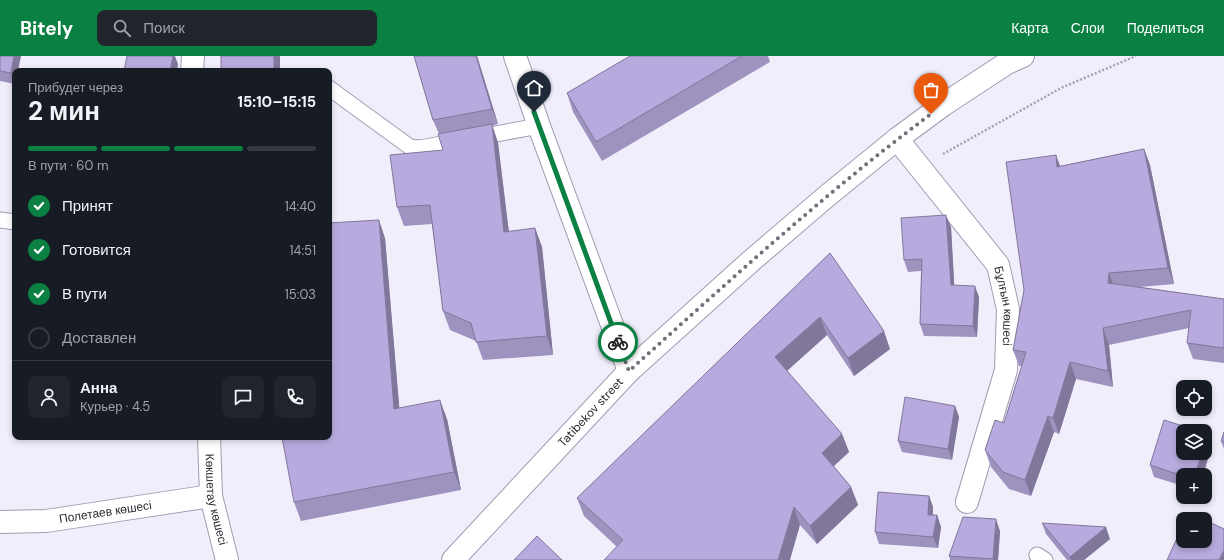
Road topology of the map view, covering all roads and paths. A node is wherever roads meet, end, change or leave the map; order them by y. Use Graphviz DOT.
graph roads {
  1 [pos="193,56"];
  2 [pos="516,56"];
  3 [pos="1136,56"];
  4 [pos="1012,58"];
  5 [pos="192,68"];
  6 [pos="332,90"];
  7 [pos="539,126"];
  8 [pos="897,139"];
  9 [pos="922,171"];
  10 [pos="0,220"];
  11 [pos="12,222"];
  12 [pos="629,371"];
  13 [pos="209,440"];
  14 [pos="211,496"];
  15 [pos="967,502"];
  16 [pos="0,522"];
  17 [pos="227,560"];
  18 [pos="453,560"];
  1 -- 5 [label="street"];
  2 -- 7 [label="street"];
  3 -- 9 [label="path"];
  4 -- 8 [label="street, Tatibekov street"];
  6 -- 7 [label="lane"];
  7 -- 12 [label="street"];
  8 -- 9 [label="street, Бұлғын көшесі"];
  8 -- 12 [label="street, Tatibekov street"];
  9 -- 15 [label="street, Бұлғын көшесі"];
  10 -- 11 [label="lane"];
  12 -- 18 [label="street, Tatibekov street"];
  13 -- 14 [label="street, Көкшетау көшесі"];
  14 -- 16 [label="street, Полетаев көшесі"];
  14 -- 17 [label="street, Көкшетау көшесі"];
}
